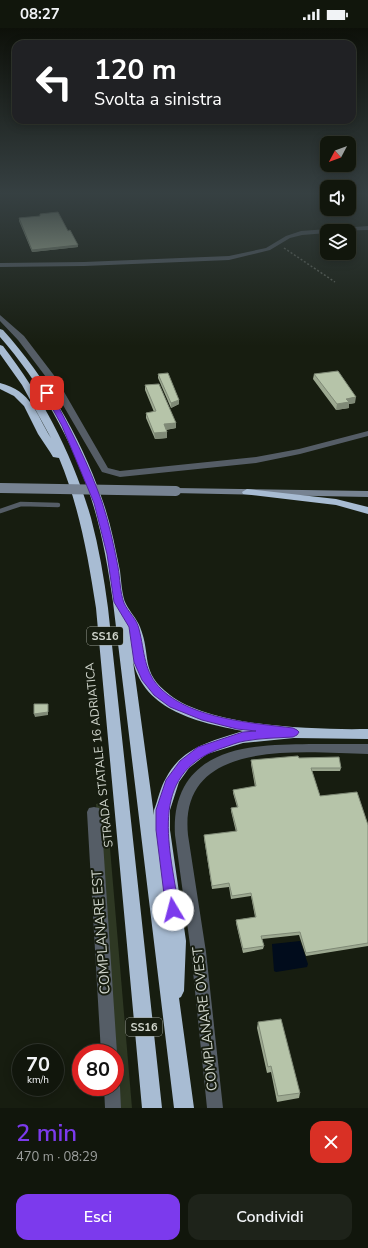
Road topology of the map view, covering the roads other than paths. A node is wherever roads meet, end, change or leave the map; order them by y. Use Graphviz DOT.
graph roads {
  1 [pos="275,244"];
  2 [pos="0,265"];
  3 [pos="0,317"];
  4 [pos="0,332"];
  5 [pos="0,348"];
  6 [pos="0,386"];
  7 [pos="368,433"];
  8 [pos="71,475"];
  9 [pos="0,488"];
  10 [pos="247,492"];
  11 [pos="368,494"];
  12 [pos="58,505"];
  13 [pos="0,511"];
  14 [pos="368,511"];
  15 [pos="119,602"];
  16 [pos="293,732"];
  17 [pos="368,734"];
  18 [pos="368,750"];
  19 [pos="94,812"];
  20 [pos="174,1025"];
  21 [pos="109,1044"];
  22 [pos="112,1096"];
  23 [pos="113,1108"];
  24 [pos="152,1108"];
  25 [pos="184,1108"];
  26 [pos="215,1108"];
  1 -- 2 [label="street"];
  3 -- 7 [label="street"];
  4 -- 15 [label="highway, SS16"];
  5 -- 8 [label="highway, STRADA STATALE 16 ADRIATICA / SS16"];
  6 -- 8 [label="highway"];
  8 -- 24 [label="highway, STRADA STATALE 16 ADRIATICA / SS16"];
  9 -- 10 [label="main road, bridge"];
  10 -- 11 [label="main road"];
  10 -- 14 [label="highway"];
  12 -- 13 [label="lane"];
  15 -- 16 [label="highway"];
  15 -- 20 [label="highway, SS16"];
  16 -- 17 [label="highway"];
  16 -- 20 [label="highway"];
  18 -- 26 [label="street, COMPLANARE OVEST"];
  19 -- 21 [label="street, COMPLANARE EST"];
  20 -- 25 [label="highway, SS16"];
  22 -- 23 [label="street"];
}
